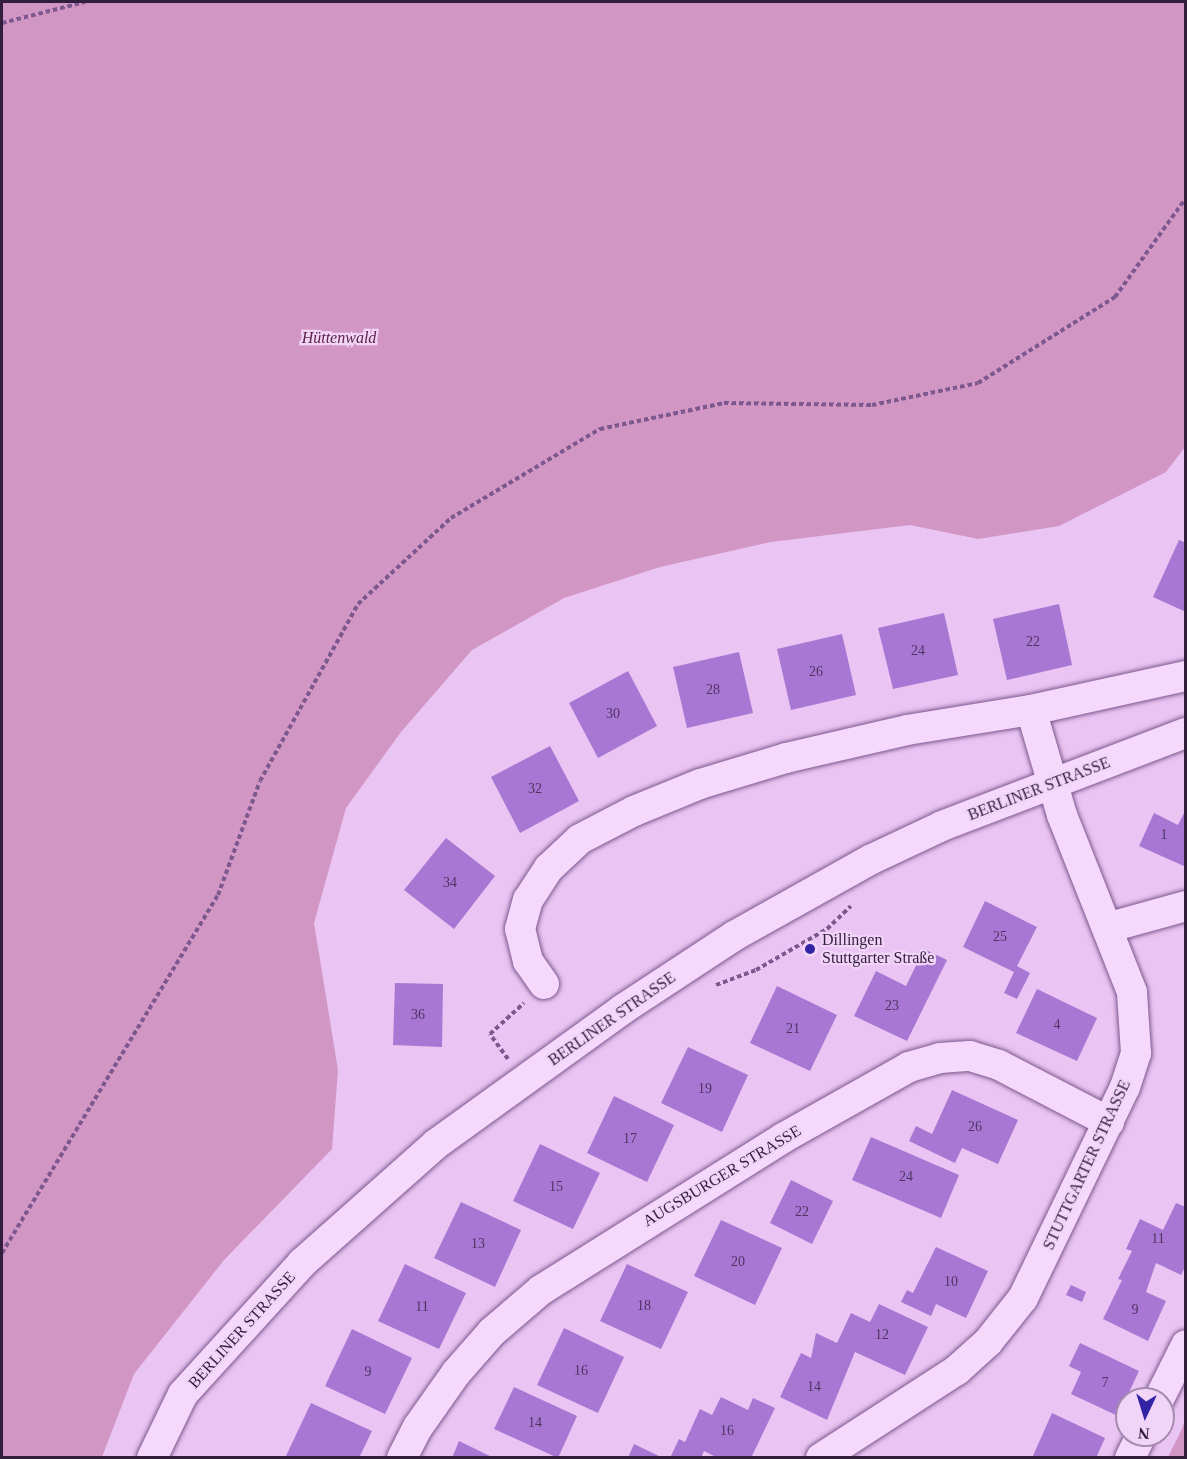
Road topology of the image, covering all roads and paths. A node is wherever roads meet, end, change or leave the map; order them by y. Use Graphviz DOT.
graph roads {
  1 [pos="85,2"];
  2 [pos="2,23"];
  3 [pos="1185,198"];
  4 [pos="1185,676"];
  5 [pos="1031,710"];
  6 [pos="1185,733"];
  7 [pos="1052,784"];
  8 [pos="853,904"];
  9 [pos="1185,906"];
  10 [pos="1110,927"];
  11 [pos="544,984"];
  12 [pos="707,990"];
  13 [pos="524,1082"];
  14 [pos="1109,1122"];
  15 [pos="2,1252"];
  16 [pos="1185,1345"];
  17 [pos="1165,1387"];
  18 [pos="831,1455"];
  19 [pos="152,1458"];
  20 [pos="402,1458"];
  1 -- 2 [label="path"];
  3 -- 15 [label="path"];
  4 -- 5 [label="street"];
  5 -- 7 [label="street, STUTTGARTER STRASSE"];
  5 -- 11 [label="street"];
  6 -- 7 [label="street, BERLINER STRASSE"];
  7 -- 10 [label="street, STUTTGARTER STRASSE"];
  7 -- 13 [label="street, BERLINER STRASSE"];
  8 -- 12 [label="path"];
  9 -- 10 [label="street"];
  10 -- 14 [label="street, STUTTGARTER STRASSE"];
  11 -- 13 [label="path"];
  13 -- 19 [label="street, BERLINER STRASSE"];
  14 -- 18 [label="street, STUTTGARTER STRASSE"];
  14 -- 20 [label="street, AUGSBURGER STRASSE"];
  16 -- 17 [label="street"];
}
